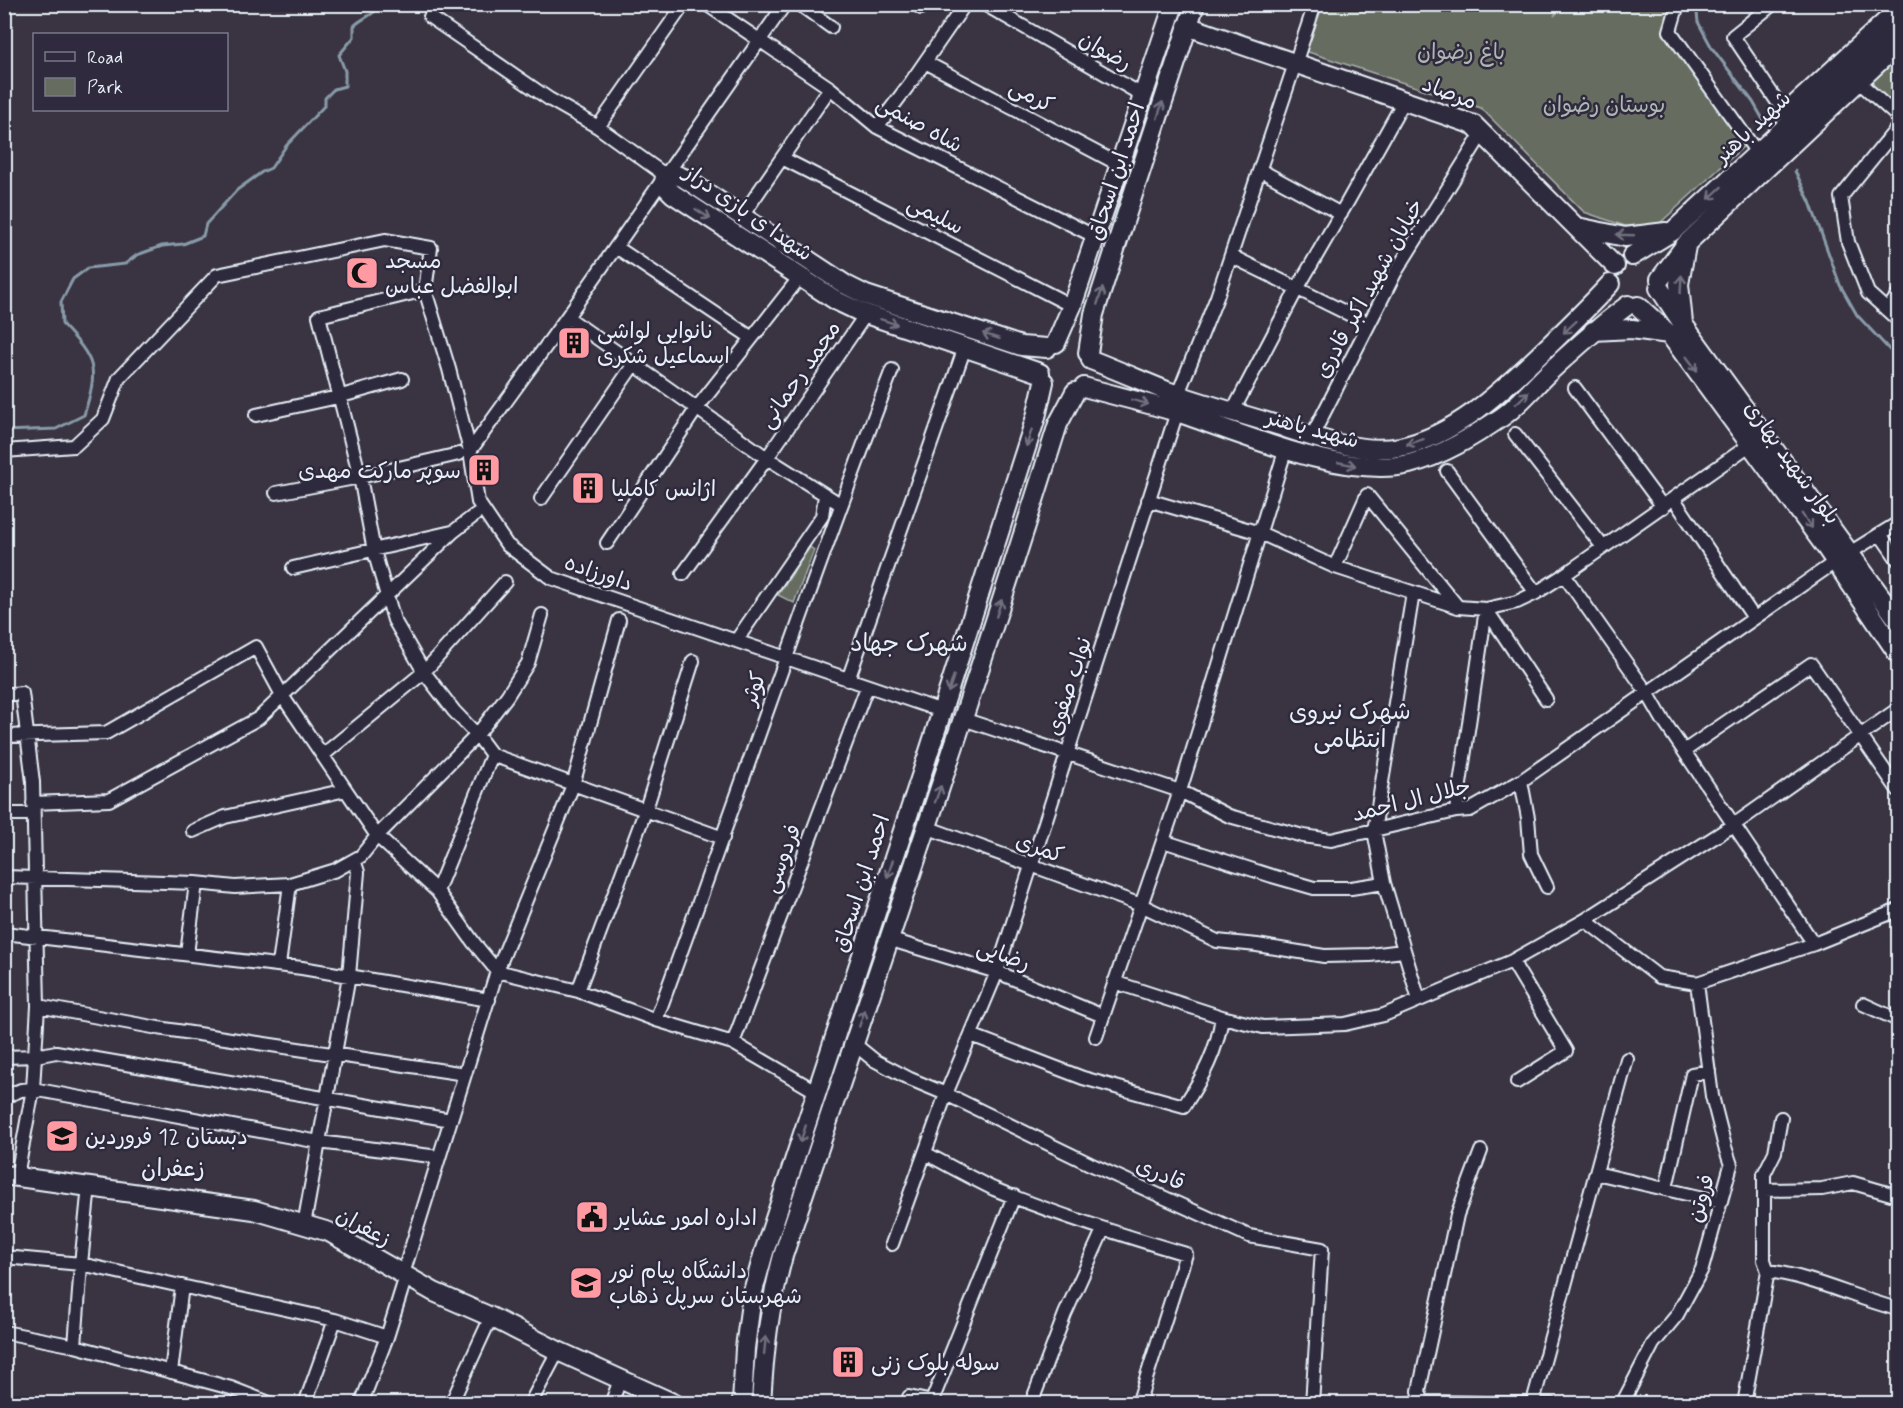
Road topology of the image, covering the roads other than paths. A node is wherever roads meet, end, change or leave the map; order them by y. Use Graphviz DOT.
graph roads {
  1 [pos="684,4"];
  2 [pos="706,4"];
  3 [pos="785,4"];
  4 [pos="799,4"];
  5 [pos="965,4"];
  6 [pos="984,4"];
  7 [pos="1174,4"];
  8 [pos="1195,4"];
  9 [pos="1315,4"];
  10 [pos="1678,4"];
  11 [pos="1773,4"];
  12 [pos="1899,6"];
  13 [pos="430,16"];
  14 [pos="1899,23"];
  15 [pos="1188,26"];
  16 [pos="831,27"];
  17 [pos="760,42"];
  18 [pos="1899,44"];
  19 [pos="925,62"];
  20 [pos="1296,62"];
  21 [pos="1859,82"];
  22 [pos="830,88"];
  23 [pos="1144,96"];
  24 [pos="1404,100"];
  25 [pos="1899,117"];
  26 [pos="1793,123"];
  27 [pos="598,127"];
  28 [pos="877,127"];
  29 [pos="1899,127"];
  30 [pos="1483,132"];
  31 [pos="782,158"];
  32 [pos="1764,160"];
  33 [pos="1120,165"];
  34 [pos="1260,170"];
  35 [pos="665,175"];
  36 [pos="1341,214"];
  37 [pos="742,216"];
  38 [pos="1577,227"];
  39 [pos="1096,237"];
  40 [pos="1680,237"];
  41 [pos="616,247"];
  42 [pos="1231,256"];
  43 [pos="1632,256"];
  44 [pos="1615,266"];
  45 [pos="800,277"];
  46 [pos="1659,283"];
  47 [pos="1610,284"];
  48 [pos="1297,289"];
  49 [pos="425,290"];
  50 [pos="1899,295"];
  51 [pos="1072,306"];
  52 [pos="1633,306"];
  53 [pos="1887,310"];
  54 [pos="866,314"];
  55 [pos="567,317"];
  56 [pos="1899,320"];
  57 [pos="1369,324"];
  58 [pos="1677,329"];
  59 [pos="1593,331"];
  60 [pos="752,338"];
  61 [pos="965,346"];
  62 [pos="1052,346"];
  63 [pos="1090,356"];
  64 [pos="634,364"];
  65 [pos="892,370"];
  66 [pos="1042,377"];
  67 [pos="402,379"];
  68 [pos="1575,388"];
  69 [pos="1079,389"];
  70 [pos="338,397"];
  71 [pos="1177,403"];
  72 [pos="697,408"];
  73 [pos="1233,411"];
  74 [pos="256,415"];
  75 [pos="1284,427"];
  76 [pos="1515,435"];
  77 [pos="1314,436"];
  78 [pos="1751,444"];
  79 [pos="1281,447"];
  80 [pos="4,451"];
  81 [pos="464,453"];
  82 [pos="1310,455"];
  83 [pos="767,458"];
  84 [pos="1447,471"];
  85 [pos="360,477"];
  86 [pos="276,493"];
  87 [pos="825,495"];
  88 [pos="1674,499"];
  89 [pos="541,500"];
  90 [pos="1148,500"];
  91 [pos="840,504"];
  92 [pos="1663,507"];
  93 [pos="475,515"];
  94 [pos="1899,523"];
  95 [pos="453,532"];
  96 [pos="1260,533"];
  97 [pos="1880,534"];
  98 [pos="607,543"];
  99 [pos="1603,547"];
  100 [pos="374,551"];
  101 [pos="1843,557"];
  102 [pos="1899,560"];
  103 [pos="1335,567"];
  104 [pos="293,568"];
  105 [pos="683,574"];
  106 [pos="1564,575"];
  107 [pos="505,582"];
  108 [pos="1413,593"];
  109 [pos="1536,593"];
  110 [pos="387,595"];
  111 [pos="1458,607"];
  112 [pos="1486,609"];
  113 [pos="542,615"];
  114 [pos="1754,618"];
  115 [pos="619,620"];
  116 [pos="1899,620"];
  117 [pos="736,641"];
  118 [pos="1899,654"];
  119 [pos="785,658"];
  120 [pos="693,661"];
  121 [pos="424,672"];
  122 [pos="848,680"];
  123 [pos="867,687"];
  124 [pos="1648,694"];
  125 [pos="4,695"];
  126 [pos="283,696"];
  127 [pos="1546,699"];
  128 [pos="1898,709"];
  129 [pos="942,711"];
  130 [pos="963,719"];
  131 [pos="28,735"];
  132 [pos="477,735"];
  133 [pos="1862,735"];
  134 [pos="4,736"];
  135 [pos="1684,751"];
  136 [pos="1068,753"];
  137 [pos="323,754"];
  138 [pos="492,755"];
  139 [pos="1521,782"];
  140 [pos="573,785"];
  141 [pos="346,790"];
  142 [pos="1899,790"];
  143 [pos="1180,791"];
  144 [pos="33,808"];
  145 [pos="646,809"];
  146 [pos="1456,811"];
  147 [pos="4,814"];
  148 [pos="1735,824"];
  149 [pos="926,827"];
  150 [pos="193,831"];
  151 [pos="1374,831"];
  152 [pos="377,836"];
  153 [pos="723,838"];
  154 [pos="1163,841"];
  155 [pos="354,860"];
  156 [pos="1031,867"];
  157 [pos="4,877"];
  158 [pos="34,878"];
  159 [pos="196,883"];
  160 [pos="1384,883"];
  161 [pos="290,884"];
  162 [pos="1547,887"];
  163 [pos="437,891"];
  164 [pos="1141,905"];
  165 [pos="1899,910"];
  166 [pos="1585,920"];
  167 [pos="4,933"];
  168 [pos="36,936"];
  169 [pos="888,939"];
  170 [pos="1814,944"];
  171 [pos="1403,951"];
  172 [pos="186,954"];
  173 [pos="1512,961"];
  174 [pos="279,965"];
  175 [pos="497,971"];
  176 [pos="997,972"];
  177 [pos="349,976"];
  178 [pos="1114,982"];
  179 [pos="1697,984"];
  180 [pos="578,991"];
  181 [pos="489,1000"];
  182 [pos="1419,1000"];
  183 [pos="1863,1004"];
  184 [pos="38,1006"];
  185 [pos="1103,1016"];
  186 [pos="1222,1017"];
  187 [pos="656,1020"];
  188 [pos="1899,1020"];
  189 [pos="836,1035"];
  190 [pos="971,1035"];
  191 [pos="1096,1037"];
  192 [pos="734,1043"];
  193 [pos="853,1043"];
  194 [pos="335,1054"];
  195 [pos="36,1056"];
  196 [pos="4,1057"];
  197 [pos="1627,1059"];
  198 [pos="1709,1071"];
  199 [pos="465,1074"];
  200 [pos="840,1082"];
  201 [pos="1516,1082"];
  202 [pos="819,1084"];
  203 [pos="33,1089"];
  204 [pos="946,1094"];
  205 [pos="4,1097"];
  206 [pos="326,1097"];
  207 [pos="1781,1118"];
  208 [pos="451,1120"];
  209 [pos="319,1142"];
  210 [pos="1480,1151"];
  211 [pos="925,1153"];
  212 [pos="440,1157"];
  213 [pos="1596,1173"];
  214 [pos="11,1175"];
  215 [pos="89,1186"];
  216 [pos="1666,1188"];
  217 [pos="1764,1190"];
  218 [pos="1014,1196"];
  219 [pos="1899,1196"];
  220 [pos="1721,1202"];
  221 [pos="304,1225"];
  222 [pos="1103,1230"];
  223 [pos="892,1245"];
  224 [pos="4,1257"];
  225 [pos="81,1264"];
  226 [pos="1768,1271"];
  227 [pos="404,1275"];
  228 [pos="182,1286"];
  229 [pos="1899,1309"];
  230 [pos="491,1317"];
  231 [pos="335,1320"];
  232 [pos="4,1332"];
  233 [pos="387,1337"];
  234 [pos="75,1346"];
  235 [pos="558,1351"];
  236 [pos="171,1372"];
  237 [pos="620,1380"];
  238 [pos="909,1397"];
  239 [pos="666,1402"];
  240 [pos="935,1402"];
  241 [pos="1533,1402"];
  242 [pos="1423,1403"];
  243 [pos="1517,1403"];
  244 [pos="272,1404"];
  245 [pos="305,1404"];
  246 [pos="361,1404"];
  247 [pos="451,1404"];
  248 [pos="530,1404"];
  249 [pos="610,1404"];
  250 [pos="742,1404"];
  251 [pos="761,1404"];
  252 [pos="1031,1404"];
  253 [pos="1138,1404"];
  254 [pos="1312,1404"];
  255 [pos="1406,1404"];
  256 [pos="1552,1404"];
  257 [pos="1622,1404"];
  258 [pos="1744,1404"];
  1 -- 27 [label="street"];
  2 -- 17 [label="street, شاه صنمی"];
  3 -- 17 [label="street"];
  4 -- 16 [label="street"];
  5 -- 19 [label="street"];
  6 -- 23 [label="street, رضوان"];
  7 -- 23 [label="main road, احمد ابن اسحاق"];
  8 -- 15 [label="main road, احمد ابن اسحاق"];
  9 -- 20 [label="street, نواب صفوی"];
  10 -- 32 [label="street"];
  11 -- 26 [label="street"];
  12 -- 26 [label="street"];
  13 -- 27 [label="street"];
  14 -- 26 [label="main road, شهید باهنر"];
  15 -- 20 [label="main road, مرصاد"];
  63 -- 15 [label="main road, احمد ابن اسحاق, one-way"];
  17 -- 22 [label="street, شاه صنمی"];
  17 -- 35 [label="street"];
  18 -- 21 [label="main road, شهید باهنر"];
  19 -- 28 [label="street"];
  19 -- 33 [label="street, کرمی"];
  20 -- 24 [label="main road, مرصاد"];
  20 -- 34 [label="street, نواب صفوی"];
  21 -- 25 [label="street"];
  21 -- 26 [label="main road, شهید باهنر"];
  22 -- 28 [label="street, شاه صنمی"];
  22 -- 31 [label="street"];
  23 -- 33 [label="main road, احمد ابن اسحاق"];
  24 -- 30 [label="main road, مرصاد"];
  24 -- 36 [label="street"];
  26 -- 32 [label="main road, شهید باهنر"];
  27 -- 35 [label="street"];
  28 -- 39 [label="street, شاه صنمی"];
  29 -- 53 [label="street"];
  30 -- 38 [label="main road, مرصاد"];
  30 -- 57 [label="street, خیابان شهید اکبر قادری"];
  31 -- 37 [label="street"];
  31 -- 51 [label="street, سلیمی"];
  32 -- 40 [label="main road, شهید باهنر"];
  33 -- 39 [label="main road, احمد ابن اسحاق"];
  34 -- 36 [label="street"];
  34 -- 42 [label="street, نواب صفوی"];
  35 -- 37 [label="main road, شهدا ی بازی دراز"];
  35 -- 41 [label="street"];
  35 -- 45 [label="main road, شهدا ی بازی دراز, one-way"];
  36 -- 48 [label="street"];
  62 -- 37 [label="main road, شهدا ی بازی دراز, one-way"];
  40 -- 38 [label="main road, one-way"];
  38 -- 44 [label="main road, مرصاد"];
  39 -- 51 [label="main road, احمد ابن اسحاق"];
  40 -- 43 [label="main road, شهید باهنر"];
  40 -- 46 [label="main road, شهید باهنر"];
  58 -- 40 [label="main road, one-way"];
  41 -- 55 [label="street"];
  41 -- 60 [label="street"];
  42 -- 48 [label="street"];
  42 -- 71 [label="street, نواب صفوی"];
  43 -- 44 [label="main road"];
  43 -- 46 [label="main road"];
  44 -- 47 [label="main road"];
  45 -- 54 [label="main road, شهدا ی بازی دراز"];
  45 -- 60 [label="street"];
  46 -- 52 [label="main road"];
  46 -- 58 [label="main road, بلوار شهید بهاری"];
  47 -- 52 [label="main road"];
  47 -- 77 [label="main road, شهید باهنر, one-way"];
  48 -- 57 [label="street"];
  48 -- 73 [label="street"];
  49 -- 70 [label="street"];
  49 -- 80 [label="street"];
  49 -- 81 [label="street, داورزاده"];
  50 -- 53 [label="street"];
  51 -- 62 [label="main road, احمد ابن اسحاق"];
  52 -- 58 [label="main road, بلوار شهید بهاری"];
  52 -- 59 [label="main road, شهید باهنر"];
  53 -- 56 [label="street"];
  54 -- 61 [label="main road, شهدا ی بازی دراز, one-way"];
  54 -- 83 [label="street, محمد رحمانی"];
  55 -- 64 [label="street"];
  55 -- 81 [label="street"];
  57 -- 77 [label="street, خیابان شهید اکبر قادری"];
  58 -- 59 [label="main road"];
  58 -- 78 [label="main road, بلوار شهید بهاری, one-way"];
  58 -- 101 [label="main road, بلوار شهید بهاری"];
  82 -- 59 [label="main road, شهید باهنر, one-way"];
  60 -- 72 [label="street"];
  61 -- 66 [label="main road, شهدا ی بازی دراز"];
  61 -- 122 [label="street"];
  62 -- 63 [label="main road"];
  62 -- 66 [label="main road"];
  63 -- 69 [label="main road"];
  63 -- 71 [label="main road, شهید باهنر"];
  64 -- 72 [label="street"];
  64 -- 89 [label="street"];
  65 -- 91 [label="street, کوثر"];
  66 -- 69 [label="main road"];
  66 -- 129 [label="main road, احمد ابن اسحاق, one-way"];
  67 -- 70 [label="street"];
  68 -- 92 [label="street"];
  69 -- 71 [label="main road, شهید باهنر, one-way"];
  130 -- 69 [label="main road, احمد ابن اسحاق, one-way"];
  70 -- 74 [label="street"];
  70 -- 85 [label="street"];
  71 -- 73 [label="main road, شهید باهنر"];
  71 -- 79 [label="main road, شهید باهنر"];
  71 -- 90 [label="street, نواب صفوی"];
  72 -- 83 [label="street"];
  72 -- 98 [label="street"];
  73 -- 75 [label="main road, شهید باهنر"];
  75 -- 77 [label="main road, شهید باهنر"];
  75 -- 79 [label="main road"];
  76 -- 99 [label="street"];
  77 -- 82 [label="main road"];
  78 -- 88 [label="street"];
  78 -- 101 [label="main road, بلوار شهید بهاری, one-way"];
  79 -- 82 [label="main road, شهید باهنر"];
  79 -- 96 [label="street"];
  81 -- 85 [label="street"];
  81 -- 117 [label="street, داورزاده"];
  83 -- 87 [label="street"];
  83 -- 105 [label="street, محمد رحمانی"];
  84 -- 109 [label="street"];
  85 -- 86 [label="street"];
  85 -- 100 [label="street"];
  87 -- 91 [label="street"];
  87 -- 117 [label="street"];
  88 -- 92 [label="street"];
  88 -- 114 [label="street"];
  90 -- 96 [label="street"];
  90 -- 136 [label="street, نواب صفوی"];
  91 -- 119 [label="street, کوثر"];
  92 -- 99 [label="street"];
  93 -- 95 [label="street"];
  94 -- 97 [label="street, جلال ال احمد"];
  95 -- 100 [label="street"];
  95 -- 110 [label="street"];
  96 -- 103 [label="street"];
  96 -- 143 [label="street"];
  97 -- 101 [label="street, جلال ال احمد"];
  97 -- 102 [label="street"];
  99 -- 106 [label="street"];
  100 -- 104 [label="street"];
  100 -- 110 [label="street"];
  101 -- 114 [label="street, جلال ال احمد"];
  101 -- 116 [label="main road, بلوار شهید بهاری"];
  101 -- 118 [label="main road, بلوار شهید بهاری"];
  103 -- 108 [label="street"];
  103 -- 111 [label="street"];
  106 -- 109 [label="street"];
  106 -- 124 [label="street"];
  107 -- 121 [label="street"];
  108 -- 111 [label="street"];
  108 -- 151 [label="street"];
  109 -- 112 [label="street"];
  110 -- 121 [label="street"];
  110 -- 126 [label="street"];
  111 -- 112 [label="street"];
  112 -- 127 [label="street"];
  112 -- 146 [label="street"];
  113 -- 132 [label="street"];
  114 -- 124 [label="street, جلال ال احمد"];
  115 -- 140 [label="street"];
  117 -- 119 [label="street, داورزاده"];
  119 -- 122 [label="street, داورزاده"];
  119 -- 153 [label="street, کوثر"];
  120 -- 145 [label="street"];
  121 -- 132 [label="street"];
  121 -- 137 [label="street"];
  122 -- 123 [label="street, داورزاده"];
  123 -- 129 [label="street, داورزاده"];
  123 -- 192 [label="street, فردوسی"];
  124 -- 135 [label="street"];
  124 -- 139 [label="street, جلال ال احمد"];
  125 -- 131 [label="street"];
  126 -- 131 [label="street"];
  126 -- 137 [label="street"];
  126 -- 144 [label="street"];
  128 -- 133 [label="street"];
  129 -- 189 [label="main road, احمد ابن اسحاق, one-way"];
  130 -- 136 [label="street, جلال ال احمد"];
  149 -- 130 [label="main road, احمد ابن اسحاق, one-way"];
  131 -- 134 [label="street"];
  131 -- 144 [label="street"];
  132 -- 138 [label="street"];
  132 -- 152 [label="street"];
  133 -- 135 [label="street"];
  133 -- 142 [label="street"];
  133 -- 148 [label="street"];
  135 -- 148 [label="street"];
  136 -- 143 [label="street, جلال ال احمد"];
  136 -- 156 [label="street, نواب صفوی"];
  137 -- 141 [label="street"];
  138 -- 140 [label="street"];
  138 -- 163 [label="street"];
  139 -- 146 [label="street, جلال ال احمد"];
  139 -- 162 [label="street"];
  140 -- 145 [label="street"];
  140 -- 175 [label="street"];
  141 -- 150 [label="street"];
  141 -- 152 [label="street"];
  143 -- 151 [label="street, جلال ال احمد"];
  143 -- 154 [label="street"];
  144 -- 147 [label="street"];
  144 -- 158 [label="street"];
  145 -- 153 [label="street"];
  145 -- 180 [label="street"];
  146 -- 151 [label="street, جلال ال احمد"];
  148 -- 166 [label="street"];
  148 -- 170 [label="street"];
  149 -- 156 [label="street, کمری"];
  149 -- 169 [label="main road, احمد ابن اسحاق"];
  151 -- 160 [label="street"];
  152 -- 155 [label="street"];
  152 -- 163 [label="street"];
  153 -- 187 [label="street, کوثر"];
  154 -- 160 [label="street"];
  154 -- 164 [label="street"];
  155 -- 161 [label="street"];
  155 -- 177 [label="street"];
  156 -- 164 [label="street, کمری"];
  156 -- 176 [label="street, نواب صفوی"];
  157 -- 158 [label="street"];
  158 -- 159 [label="street"];
  158 -- 168 [label="street"];
  159 -- 161 [label="street"];
  159 -- 172 [label="street"];
  160 -- 171 [label="street"];
  161 -- 174 [label="street"];
  163 -- 175 [label="street"];
  164 -- 171 [label="street, کمری"];
  164 -- 178 [label="street"];
  165 -- 170 [label="street"];
  166 -- 173 [label="street"];
  166 -- 179 [label="street"];
  167 -- 168 [label="street"];
  168 -- 172 [label="street"];
  168 -- 184 [label="street"];
  169 -- 176 [label="street, رضایی"];
  193 -- 169 [label="main road, احمد ابن اسحاق, one-way"];
  170 -- 179 [label="street"];
  171 -- 182 [label="street"];
  172 -- 174 [label="street"];
  173 -- 182 [label="street"];
  173 -- 201 [label="street"];
  174 -- 177 [label="street"];
  175 -- 180 [label="street"];
  175 -- 181 [label="street"];
  176 -- 185 [label="street, رضایی"];
  176 -- 190 [label="street, نواب صفوی"];
  177 -- 181 [label="street"];
  177 -- 194 [label="street"];
  178 -- 185 [label="street"];
  178 -- 186 [label="street"];
  179 -- 198 [label="street, فروتن"];
  180 -- 187 [label="street"];
  181 -- 199 [label="street"];
  182 -- 186 [label="street"];
  183 -- 188 [label="street"];
  184 -- 194 [label="street"];
  184 -- 195 [label="street"];
  185 -- 191 [label="street"];
  186 -- 190 [label="street"];
  187 -- 192 [label="street"];
  189 -- 193 [label="main road"];
  189 -- 202 [label="main road, احمد ابن اسحاق"];
  190 -- 204 [label="street, نواب صفوی"];
  192 -- 202 [label="street"];
  193 -- 200 [label="main road, احمد ابن اسحاق"];
  193 -- 204 [label="street, قادری"];
  194 -- 199 [label="street"];
  194 -- 206 [label="street"];
  195 -- 196 [label="street"];
  195 -- 203 [label="street"];
  195 -- 206 [label="street"];
  197 -- 213 [label="street"];
  198 -- 216 [label="street"];
  198 -- 220 [label="street, فروتن"];
  199 -- 208 [label="street"];
  200 -- 202 [label="main road"];
  251 -- 200 [label="main road, احمد ابن اسحاق, one-way"];
  202 -- 250 [label="main road, احمد ابن اسحاق, one-way"];
  203 -- 205 [label="street"];
  203 -- 209 [label="street"];
  203 -- 214 [label="street"];
  204 -- 211 [label="street, نواب صفوی"];
  204 -- 254 [label="street, قادری"];
  206 -- 208 [label="street"];
  206 -- 209 [label="street"];
  207 -- 217 [label="street"];
  208 -- 212 [label="street"];
  209 -- 212 [label="street"];
  209 -- 221 [label="street"];
  210 -- 242 [label="street"];
  211 -- 218 [label="street"];
  211 -- 223 [label="street, نواب صفوی"];
  212 -- 227 [label="street"];
  213 -- 216 [label="street"];
  213 -- 241 [label="street"];
  214 -- 215 [label="main road, زعفران"];
  215 -- 221 [label="main road, زعفران"];
  215 -- 225 [label="street"];
  216 -- 220 [label="street"];
  217 -- 219 [label="street"];
  217 -- 226 [label="street"];
  218 -- 222 [label="street"];
  218 -- 240 [label="street"];
  220 -- 257 [label="street, فروتن"];
  221 -- 227 [label="main road, زعفران"];
  222 -- 252 [label="street"];
  222 -- 253 [label="street"];
  224 -- 225 [label="street"];
  225 -- 228 [label="street"];
  225 -- 234 [label="street"];
  226 -- 229 [label="street"];
  226 -- 258 [label="street"];
  227 -- 230 [label="main road, زعفران"];
  227 -- 233 [label="street"];
  228 -- 231 [label="street"];
  228 -- 236 [label="street"];
  230 -- 235 [label="main road, زعفران"];
  230 -- 247 [label="street"];
  231 -- 233 [label="street"];
  231 -- 245 [label="street"];
  232 -- 234 [label="street"];
  233 -- 246 [label="street"];
  234 -- 236 [label="street"];
  235 -- 237 [label="main road, زعفران"];
  235 -- 248 [label="street"];
  236 -- 244 [label="street"];
  237 -- 239 [label="main road, زعفران"];
  237 -- 249 [label="street"];
  238 -- 240 [label="street"];
  241 -- 243 [label="street"];
  241 -- 256 [label="street"];
  242 -- 243 [label="street"];
  242 -- 255 [label="street"];
}
